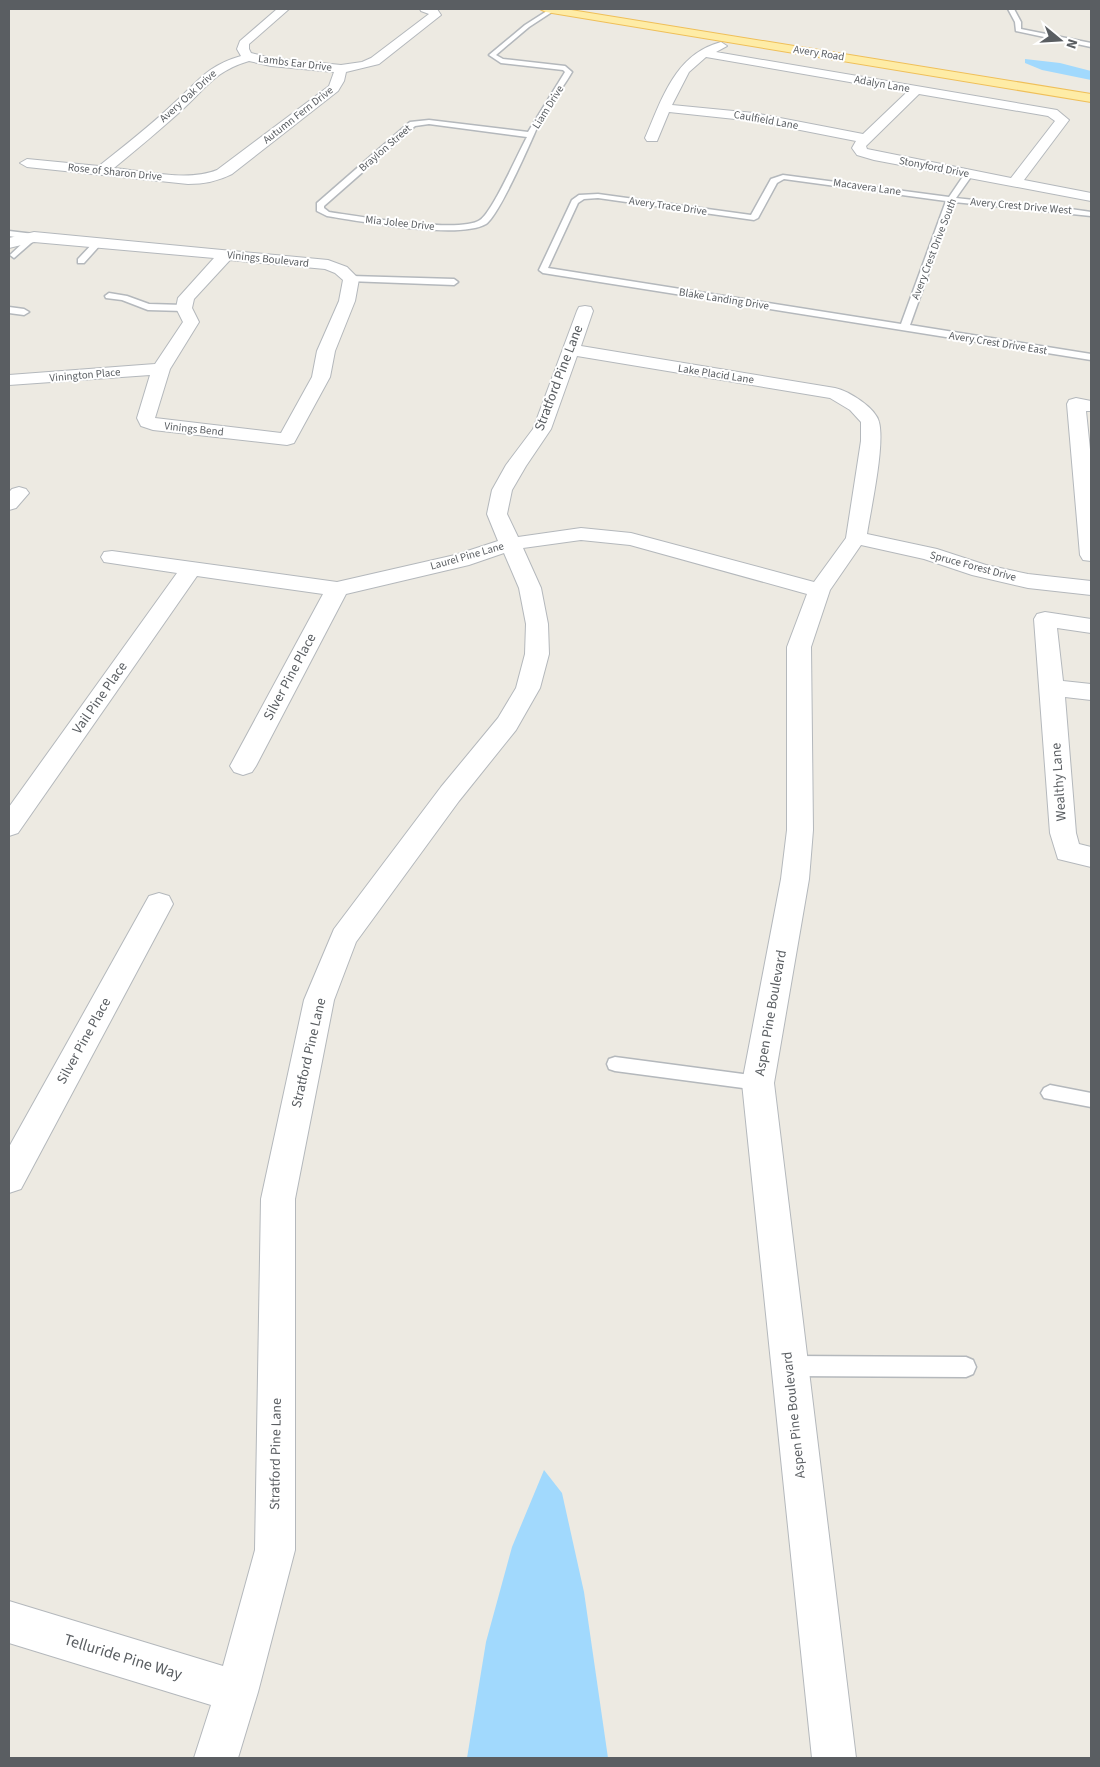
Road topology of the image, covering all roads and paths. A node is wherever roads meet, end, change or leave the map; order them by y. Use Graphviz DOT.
graph roads {
  1 [pos="284,9"];
  2 [pos="549,9"];
  3 [pos="1011,9"];
  4 [pos="430,12"];
  5 [pos="700,34"];
  6 [pos="744,41"];
  7 [pos="1091,45"];
  8 [pos="706,51"];
  9 [pos="249,57"];
  10 [pos="341,69"];
  11 [pos="916,90"];
  12 [pos="1091,98"];
  13 [pos="664,108"];
  14 [pos="531,135"];
  15 [pos="652,138"];
  16 [pos="866,138"];
  17 [pos="27,163"];
  18 [pos="102,170"];
  19 [pos="969,174"];
  20 [pos="203,180"];
  21 [pos="1015,182"];
  22 [pos="1091,197"];
  23 [pos="951,200"];
  24 [pos="324,212"];
  25 [pos="1091,214"];
  26 [pos="754,218"];
  27 [pos="477,225"];
  28 [pos="9,234"];
  29 [pos="34,237"];
  30 [pos="98,243"];
  31 [pos="11,249"];
  32 [pos="226,254"];
  33 [pos="81,261"];
  34 [pos="543,270"];
  35 [pos="351,279"];
  36 [pos="454,282"];
  37 [pos="109,296"];
  38 [pos="184,308"];
  39 [pos="9,310"];
  40 [pos="585,311"];
  41 [pos="24,312"];
  42 [pos="904,328"];
  43 [pos="571,350"];
  44 [pos="1091,357"];
  45 [pos="161,369"];
  46 [pos="9,380"];
  47 [pos="1084,405"];
  48 [pos="857,406"];
  49 [pos="856,538"];
  50 [pos="510,544"];
  51 [pos="1091,555"];
  52 [pos="112,557"];
  53 [pos="191,569"];
  54 [pos="337,588"];
  55 [pos="1091,588"];
  56 [pos="819,590"];
  57 [pos="1091,626"];
  58 [pos="1052,687"];
  59 [pos="1091,692"];
  60 [pos="243,766"];
  61 [pos="9,826"];
  62 [pos="1091,857"];
  63 [pos="159,904"];
  64 [pos="615,1064"];
  65 [pos="758,1083"];
  66 [pos="1050,1093"];
  67 [pos="1091,1100"];
  68 [pos="20,1133"];
  69 [pos="9,1178"];
  70 [pos="788,1366"];
  71 [pos="966,1367"];
  72 [pos="9,1622"];
  73 [pos="238,1692"];
  74 [pos="216,1758"];
  75 [pos="834,1758"];
  1 -- 9 [label="street"];
  2 -- 5 [label="main road, Avery Road"];
  2 -- 14 [label="lane, Liam Drive"];
  3 -- 7 [label="lane"];
  4 -- 10 [label="street, Autumn Fern Drive"];
  5 -- 6 [label="main road, Avery Road"];
  5 -- 8 [label="street"];
  6 -- 8 [label="street"];
  6 -- 12 [label="main road, Avery Road"];
  8 -- 11 [label="street, Adalyn Lane"];
  8 -- 13 [label="street"];
  9 -- 10 [label="street, Lambs Ear Drive"];
  9 -- 18 [label="street, Avery Oak Drive"];
  10 -- 20 [label="street, Autumn Fern Drive"];
  11 -- 16 [label="street"];
  11 -- 21 [label="street, Adalyn Lane"];
  13 -- 15 [label="street"];
  13 -- 16 [label="street, Caulfield Lane"];
  14 -- 24 [label="lane, Braylon Street"];
  14 -- 27 [label="lane, Liam Drive"];
  16 -- 19 [label="street, Stonyford Drive"];
  17 -- 18 [label="street, Rose of Sharon Drive"];
  18 -- 20 [label="street, Rose of Sharon Drive"];
  19 -- 21 [label="street, Stonyford Drive"];
  19 -- 23 [label="lane, Avery Crest Drive South"];
  21 -- 22 [label="street, Stonyford Drive"];
  23 -- 25 [label="lane, Avery Crest Drive West"];
  23 -- 26 [label="lane, Macavera Lane"];
  23 -- 42 [label="lane, Avery Crest Drive South"];
  24 -- 27 [label="lane, Mia Jolee Drive"];
  26 -- 34 [label="lane, Avery Trace Drive"];
  28 -- 29 [label="lane"];
  29 -- 30 [label="street, Vinings Boulevard"];
  29 -- 31 [label="street, Vinings Boulevard"];
  30 -- 32 [label="street, Vinings Boulevard"];
  30 -- 33 [label="lane"];
  32 -- 35 [label="street, Vinings Boulevard"];
  32 -- 38 [label="street"];
  34 -- 42 [label="lane, Blake Landing Drive"];
  35 -- 36 [label="lane"];
  35 -- 45 [label="street, Vinings Bend"];
  37 -- 38 [label="lane"];
  38 -- 45 [label="street, Vinings Bend"];
  39 -- 41 [label="lane"];
  40 -- 43 [label="street, Stratford Pine Lane"];
  42 -- 44 [label="lane, Avery Crest Drive East"];
  43 -- 48 [label="street, Lake Placid Lane"];
  43 -- 50 [label="street, Stratford Pine Lane"];
  45 -- 46 [label="street, Vinington Place"];
  47 -- 51 [label="street"];
  48 -- 49 [label="street, Aspen Pine Boulevard"];
  49 -- 55 [label="street, Spruce Forest Drive"];
  49 -- 56 [label="street, Aspen Pine Boulevard"];
  50 -- 54 [label="street, Laurel Pine Lane"];
  50 -- 56 [label="street, Laurel Pine Lane"];
  50 -- 73 [label="street, Stratford Pine Lane"];
  52 -- 53 [label="street, Laurel Pine Lane"];
  53 -- 54 [label="street, Laurel Pine Lane"];
  53 -- 61 [label="street, Vail Pine Place"];
  54 -- 60 [label="street, Silver Pine Place"];
  56 -- 65 [label="street, Aspen Pine Boulevard"];
  57 -- 58 [label="street, Wealthy Lane"];
  58 -- 59 [label="street"];
  58 -- 62 [label="street, Wealthy Lane"];
  63 -- 68 [label="street, Silver Pine Place"];
  64 -- 65 [label="lane"];
  65 -- 70 [label="street, Aspen Pine Boulevard"];
  66 -- 67 [label="lane"];
  68 -- 69 [label="street, Silver Pine Place"];
  70 -- 71 [label="lane"];
  70 -- 75 [label="street, Aspen Pine Boulevard"];
  72 -- 73 [label="street, Telluride Pine Way"];
  73 -- 74 [label="street, Stratford Pine Lane"];
}
